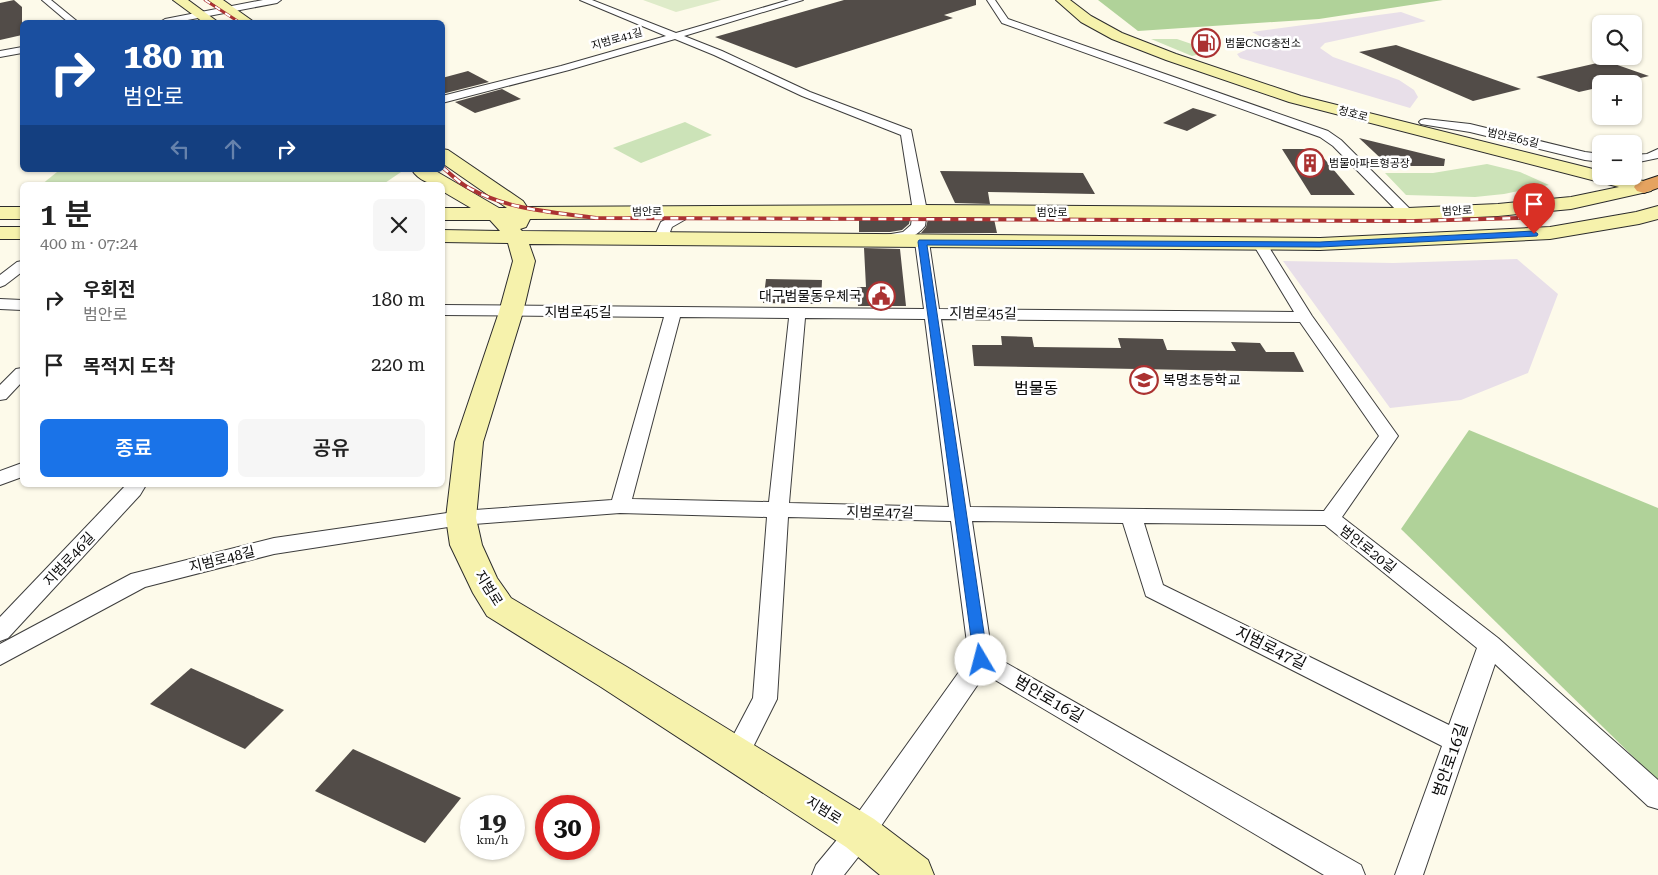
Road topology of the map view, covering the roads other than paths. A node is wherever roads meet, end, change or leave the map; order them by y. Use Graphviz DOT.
graph roads {
  1 [pos="46,0"];
  2 [pos="179,0"];
  3 [pos="214,0"];
  4 [pos="277,0"];
  5 [pos="584,0"];
  6 [pos="799,0"];
  7 [pos="991,0"];
  8 [pos="1062,0"];
  9 [pos="228,10"];
  10 [pos="206,19"];
  11 [pos="70,20"];
  12 [pos="192,20"];
  13 [pos="244,20"];
  14 [pos="675,35"];
  15 [pos="19,50"];
  16 [pos="0,54"];
  17 [pos="445,99"];
  18 [pos="1424,122"];
  19 [pos="1658,153"];
  20 [pos="445,156"];
  21 [pos="1592,157"];
  22 [pos="1642,158"];
  23 [pos="1533,159"];
  24 [pos="1592,169"];
  25 [pos="423,172"];
  26 [pos="1658,172"];
  27 [pos="440,182"];
  28 [pos="1649,183"];
  29 [pos="445,185"];
  30 [pos="1540,206"];
  31 [pos="920,211"];
  32 [pos="688,212"];
  33 [pos="1658,212"];
  34 [pos="0,213"];
  35 [pos="20,213"];
  36 [pos="445,214"];
  37 [pos="1408,214"];
  38 [pos="511,222"];
  39 [pos="0,233"];
  40 [pos="20,233"];
  41 [pos="445,235"];
  42 [pos="672,240"];
  43 [pos="873,242"];
  44 [pos="922,242"];
  45 [pos="1260,244"];
  46 [pos="20,266"];
  47 [pos="0,282"];
  48 [pos="0,304"];
  49 [pos="20,305"];
  50 [pos="445,310"];
  51 [pos="512,312"];
  52 [pos="673,312"];
  53 [pos="798,312"];
  54 [pos="932,313"];
  55 [pos="1305,317"];
  56 [pos="20,375"];
  57 [pos="0,395"];
  58 [pos="20,471"];
  59 [pos="0,478"];
  60 [pos="135,487"];
  61 [pos="620,506"];
  62 [pos="778,510"];
  63 [pos="961,514"];
  64 [pos="1132,516"];
  65 [pos="461,518"];
  66 [pos="1330,518"];
  67 [pos="0,632"];
  68 [pos="1490,645"];
  69 [pos="0,654"];
  70 [pos="981,660"];
  71 [pos="1457,741"];
  72 [pos="736,754"];
  73 [pos="1658,796"];
  74 [pos="860,833"];
  75 [pos="826,875"];
  76 [pos="913,875"];
  77 [pos="1351,875"];
  78 [pos="1410,875"];
  1 -- 11 [label="street"];
  2 -- 10 [label="main road"];
  3 -- 9 [label="main road"];
  4 -- 9 [label="street"];
  5 -- 14 [label="street"];
  6 -- 14 [label="street, 지범로41길"];
  7 -- 37 [label="street"];
  8 -- 23 [label="main road, 청호로"];
  9 -- 10 [label="street"];
  9 -- 13 [label="main road"];
  10 -- 12 [label="street"];
  14 -- 17 [label="street, 지범로41길"];
  14 -- 31 [label="street"];
  15 -- 16 [label="street"];
  18 -- 21 [label="street, 범안로65길"];
  19 -- 22 [label="street"];
  20 -- 38 [label="main road"];
  23 -- 24 [label="main road"];
  23 -- 28 [label="main road, 청호로"];
  23 -- 30 [label="main road"];
  25 -- 27 [label="main road"];
  26 -- 28 [label="main road"];
  28 -- 30 [label="main road, 범안로"];
  29 -- 38 [label="main road"];
  30 -- 37 [label="main road, 범안로"];
  31 -- 32 [label="main road, 범안로"];
  31 -- 37 [label="main road, 범안로"];
  31 -- 43 [label="street"];
  32 -- 38 [label="main road, 범안로"];
  32 -- 42 [label="street"];
  33 -- 45 [label="main road"];
  34 -- 35 [label="main road"];
  36 -- 38 [label="main road, 범안로"];
  38 -- 41 [label="main road, 범안로"];
  38 -- 42 [label="main road"];
  38 -- 51 [label="main road, 지범로"];
  39 -- 40 [label="main road"];
  42 -- 43 [label="main road"];
  43 -- 44 [label="main road"];
  44 -- 45 [label="main road"];
  44 -- 54 [label="street"];
  45 -- 55 [label="street, 범안로20길"];
  46 -- 47 [label="street"];
  48 -- 49 [label="street"];
  50 -- 51 [label="street"];
  51 -- 52 [label="street, 지범로45길"];
  51 -- 65 [label="main road, 지범로"];
  52 -- 53 [label="street, 지범로45길"];
  52 -- 61 [label="street"];
  53 -- 54 [label="street, 지범로45길"];
  53 -- 62 [label="street"];
  54 -- 55 [label="street, 지범로45길"];
  54 -- 63 [label="street"];
  55 -- 66 [label="street, 범안로20길"];
  56 -- 57 [label="street"];
  58 -- 59 [label="street"];
  60 -- 67 [label="street, 지범로46길"];
  61 -- 62 [label="street, 지범로47길"];
  61 -- 65 [label="street, 지범로47길"];
  62 -- 63 [label="street, 지범로47길"];
  62 -- 72 [label="street"];
  63 -- 64 [label="street, 지범로47길"];
  63 -- 70 [label="street"];
  64 -- 66 [label="street, 지범로47길"];
  64 -- 71 [label="street, 지범로47길"];
  65 -- 69 [label="street, 지범로48길"];
  65 -- 72 [label="main road, 지범로"];
  66 -- 68 [label="street, 범안로20길"];
  68 -- 71 [label="street, 범안로16길"];
  68 -- 73 [label="street, 범안로20길"];
  70 -- 74 [label="street"];
  70 -- 77 [label="street, 범안로16길"];
  71 -- 78 [label="street, 범안로16길"];
  72 -- 74 [label="main road, 지범로"];
  74 -- 75 [label="street"];
  74 -- 76 [label="main road, 지범로"];
}
